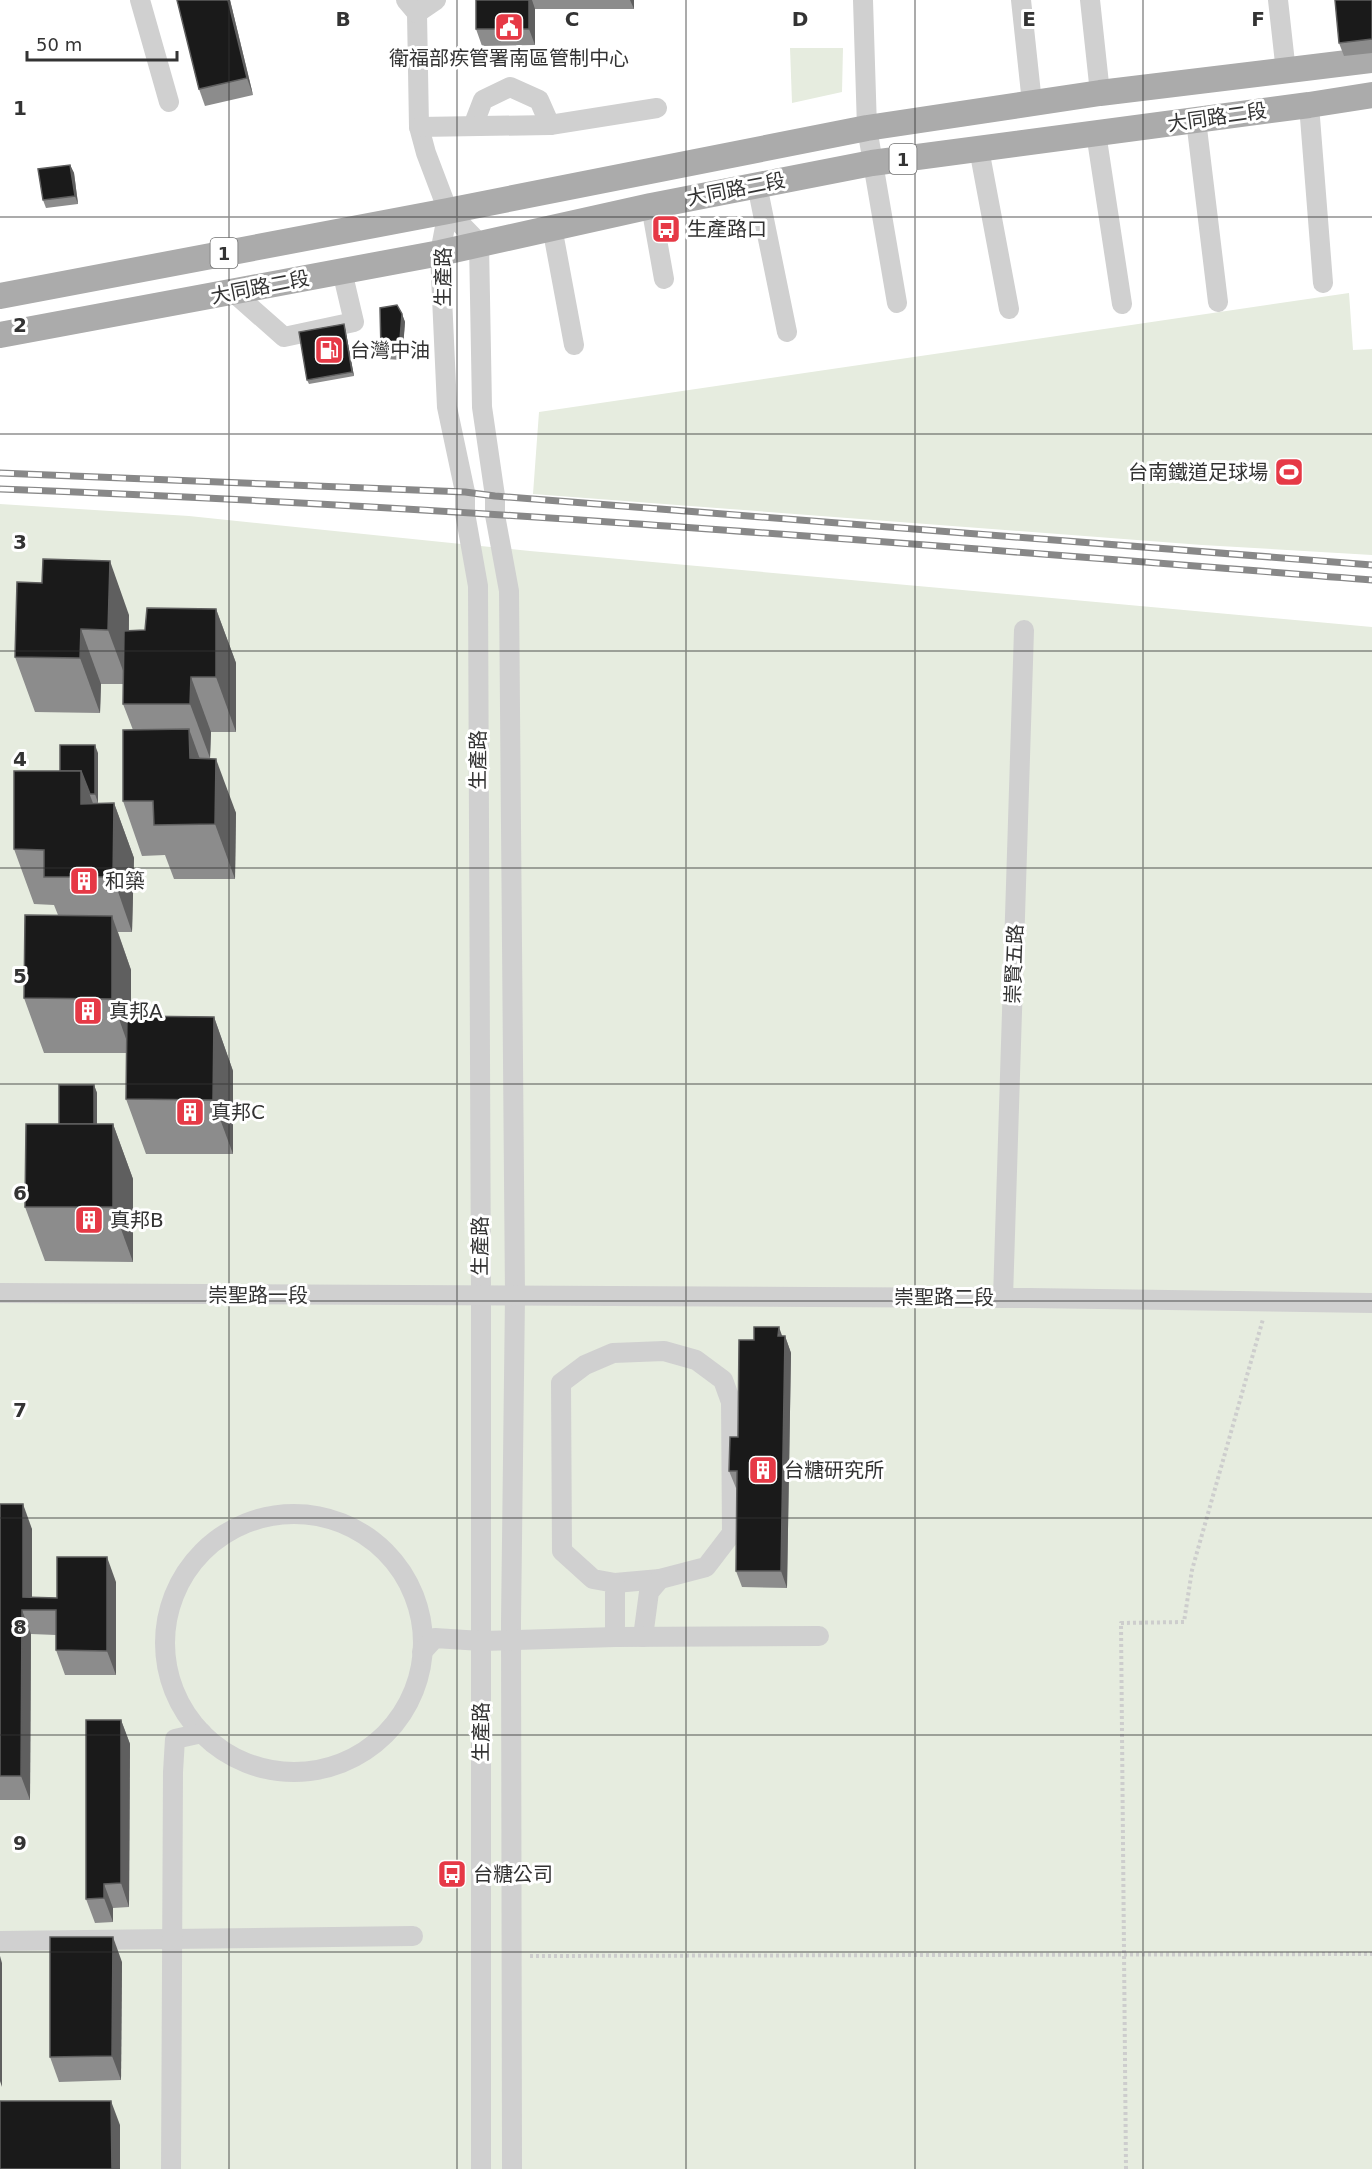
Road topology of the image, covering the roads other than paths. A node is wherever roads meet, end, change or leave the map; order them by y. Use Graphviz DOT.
graph roads {
  1 [pos="140,0"];
  2 [pos="436,0"];
  3 [pos="863,0"];
  4 [pos="1021,0"];
  5 [pos="1090,0"];
  6 [pos="1278,0"];
  7 [pos="411,6"];
  8 [pos="1372,60"];
  9 [pos="1286,72"];
  10 [pos="1100,93"];
  11 [pos="1372,95"];
  12 [pos="169,102"];
  13 [pos="1032,103"];
  14 [pos="1309,105"];
  15 [pos="657,108"];
  16 [pos="1196,120"];
  17 [pos="550,124"];
  18 [pos="473,126"];
  19 [pos="418,127"];
  20 [pos="867,128"];
  21 [pos="1096,133"];
  22 [pos="980,149"];
  23 [pos="872,163"];
  24 [pos="757,185"];
  25 [pos="651,206"];
  26 [pos="448,211"];
  27 [pos="552,227"];
  28 [pos="479,243"];
  29 [pos="440,253"];
  30 [pos="342,272"];
  31 [pos="664,279"];
  32 [pos="1323,283"];
  33 [pos="233,292"];
  34 [pos="0,296"];
  35 [pos="1218,302"];
  36 [pos="897,303"];
  37 [pos="1122,304"];
  38 [pos="1009,309"];
  39 [pos="787,332"];
  40 [pos="0,335"];
  41 [pos="574,345"];
  42 [pos="1024,630"];
  43 [pos="0,1293"];
  44 [pos="481,1296"];
  45 [pos="516,1296"];
  46 [pos="1003,1298"];
  47 [pos="1372,1303"];
  48 [pos="660,1579"];
  49 [pos="615,1583"];
  50 [pos="819,1636"];
  51 [pos="615,1637"];
  52 [pos="643,1637"];
  53 [pos="511,1640"];
  54 [pos="481,1641"];
  55 [pos="422,1652"];
  56 [pos="202,1732"];
  57 [pos="412,1936"];
  58 [pos="172,1940"];
  59 [pos="0,1941"];
  60 [pos="171,2169"];
  61 [pos="481,2169"];
  62 [pos="512,2169"];
  1 -- 12 [label="street"];
  2 -- 7 [label="street"];
  3 -- 20 [label="street"];
  4 -- 13 [label="street"];
  5 -- 10 [label="street"];
  6 -- 9 [label="street"];
  7 -- 19 [label="street"];
  8 -- 9 [label="main road, 大同路二段 / 1"];
  9 -- 10 [label="main road, 大同路二段 / 1"];
  10 -- 13 [label="main road, 大同路二段 / 1"];
  11 -- 14 [label="main road, 大同路二段 / 1"];
  13 -- 20 [label="main road, 大同路二段 / 1"];
  14 -- 16 [label="main road, 大同路二段 / 1"];
  14 -- 32 [label="street"];
  15 -- 17 [label="street"];
  16 -- 21 [label="main road, 大同路二段 / 1"];
  16 -- 35 [label="street"];
  17 -- 18 [label="street"];
  17 -- 18 [label="street"];
  18 -- 19 [label="street"];
  19 -- 26 [label="street"];
  20 -- 23 [label="street"];
  20 -- 26 [label="main road, 大同路二段 / 1"];
  21 -- 22 [label="main road, 大同路二段 / 1"];
  21 -- 37 [label="street"];
  22 -- 23 [label="main road, 大同路二段 / 1"];
  22 -- 38 [label="street"];
  23 -- 24 [label="main road, 大同路二段 / 1"];
  23 -- 36 [label="street"];
  24 -- 25 [label="main road, 大同路二段 / 1"];
  24 -- 39 [label="street"];
  25 -- 27 [label="main road, 大同路二段 / 1"];
  25 -- 31 [label="street"];
  26 -- 28 [label="street, 生產路"];
  26 -- 29 [label="street, 生產路"];
  26 -- 34 [label="main road, 大同路二段 / 1"];
  27 -- 28 [label="main road, 大同路二段 / 1"];
  27 -- 41 [label="street"];
  28 -- 29 [label="main road, 大同路二段 / 1"];
  28 -- 45 [label="street, 生產路"];
  29 -- 30 [label="main road, 大同路二段 / 1"];
  29 -- 44 [label="street, 生產路"];
  30 -- 33 [label="main road, 大同路二段 / 1"];
  30 -- 33 [label="street"];
  33 -- 40 [label="main road, 大同路二段 / 1"];
  42 -- 46 [label="street, 崇賢五路"];
  43 -- 44 [label="street, 崇聖路一段"];
  44 -- 45 [label="street, 崇聖路一段"];
  44 -- 54 [label="street, 生產路"];
  45 -- 46 [label="street, 崇聖路二段"];
  45 -- 53 [label="street, 生產路"];
  46 -- 47 [label="street, 崇聖路二段"];
  48 -- 49 [label="street"];
  48 -- 49 [label="street"];
  48 -- 52 [label="street"];
  49 -- 51 [label="street"];
  50 -- 52 [label="street"];
  51 -- 52 [label="street"];
  51 -- 53 [label="street"];
  53 -- 54 [label="street"];
  53 -- 62 [label="street, 生產路"];
  54 -- 55 [label="street"];
  54 -- 61 [label="street, 生產路"];
  55 -- 56 [label="street"];
  55 -- 56 [label="street"];
  56 -- 58 [label="street"];
  57 -- 58 [label="street"];
  58 -- 59 [label="street"];
  58 -- 60 [label="street"];
}
